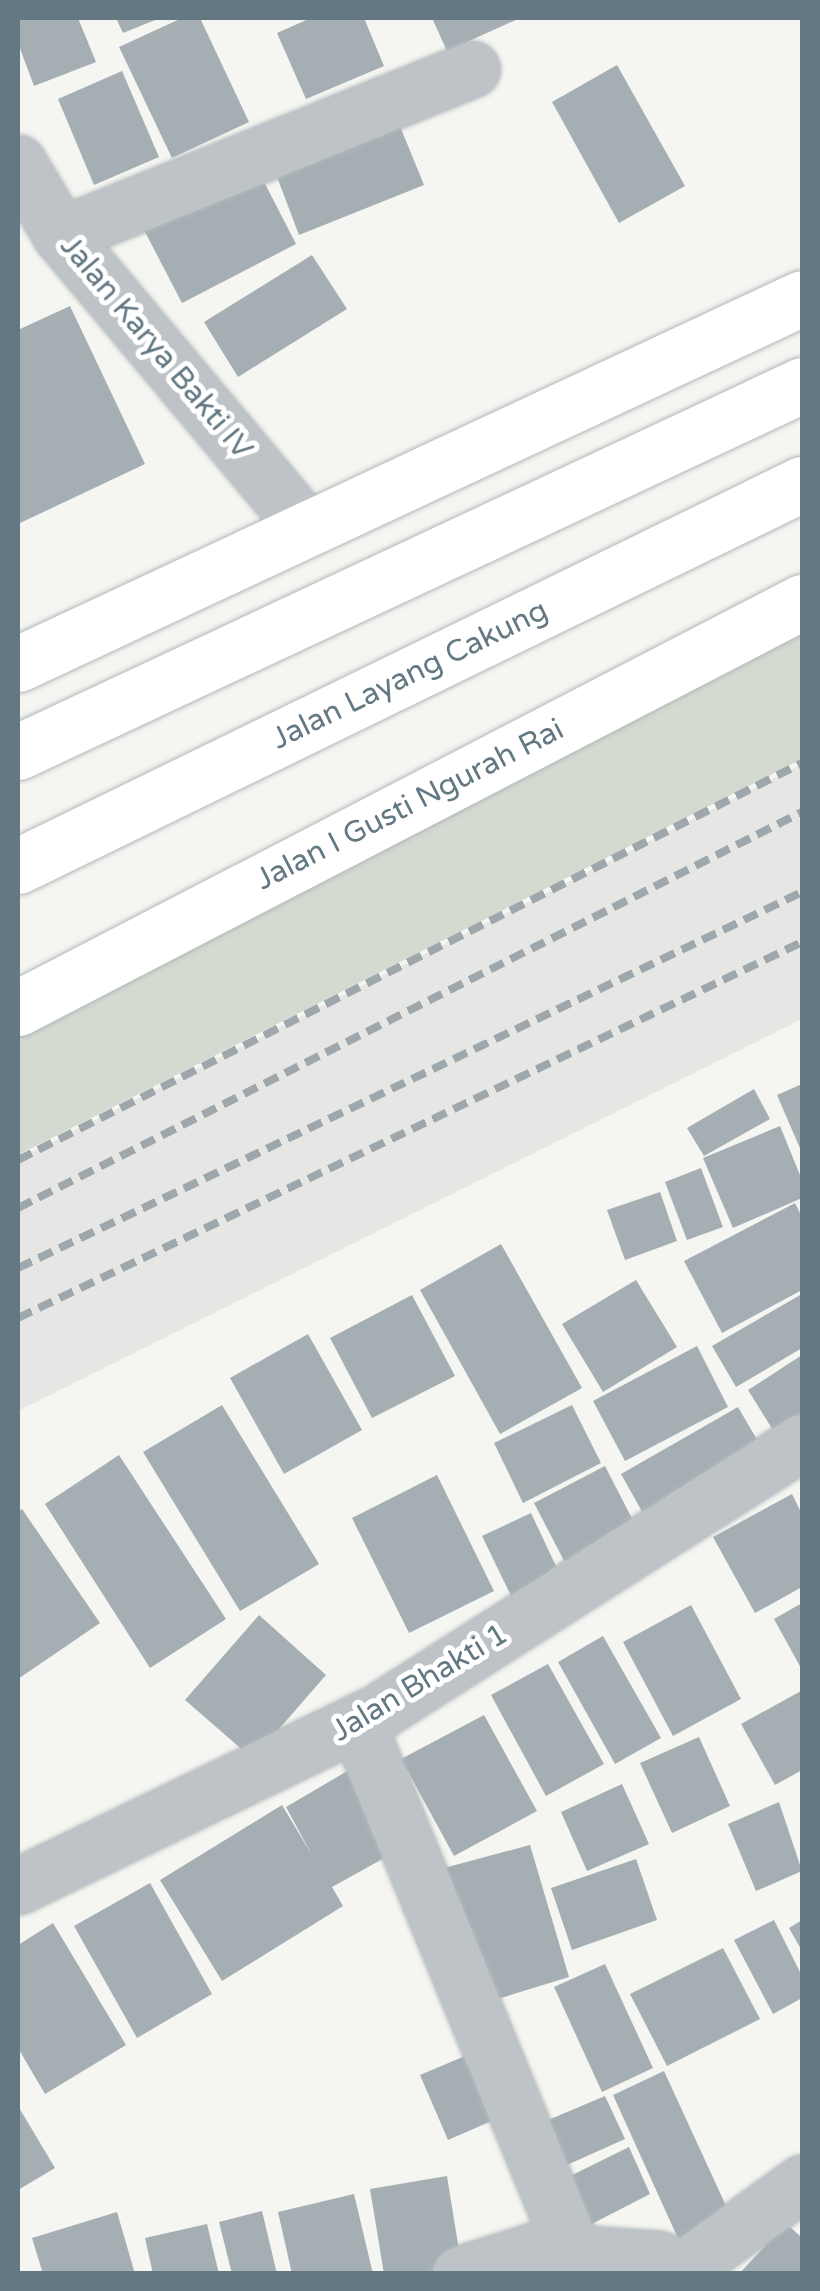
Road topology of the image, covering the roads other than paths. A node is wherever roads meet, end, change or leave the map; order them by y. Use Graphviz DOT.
graph roads {
  1 [pos="472,69"];
  2 [pos="18,163"];
  3 [pos="60,235"];
  4 [pos="802,298"];
  5 [pos="802,384"];
  6 [pos="802,484"];
  7 [pos="305,527"];
  8 [pos="802,602"];
  9 [pos="18,664"];
  10 [pos="18,752"];
  11 [pos="18,866"];
  12 [pos="18,1008"];
  13 [pos="798,1456"];
  14 [pos="358,1723"];
  15 [pos="18,1886"];
  16 [pos="802,2183"];
  17 [pos="573,2251"];
  18 [pos="687,2271"];
  19 [pos="460,2274"];
  1 -- 3 [label="street"];
  2 -- 3 [label="street, Jalan Karya Bakti IV"];
  3 -- 7 [label="street, Jalan Karya Bakti IV"];
  4 -- 7 [label="main road"];
  5 -- 10 [label="main road"];
  6 -- 11 [label="main road, Jalan Layang Cakung"];
  7 -- 9 [label="main road"];
  8 -- 12 [label="main road, Jalan I Gusti Ngurah Rai"];
  13 -- 14 [label="street, Jalan Bhakti 1"];
  14 -- 15 [label="street, Jalan Bhakti 1"];
  14 -- 17 [label="street"];
  16 -- 18 [label="street"];
  17 -- 18 [label="street"];
  17 -- 19 [label="street"];
}
